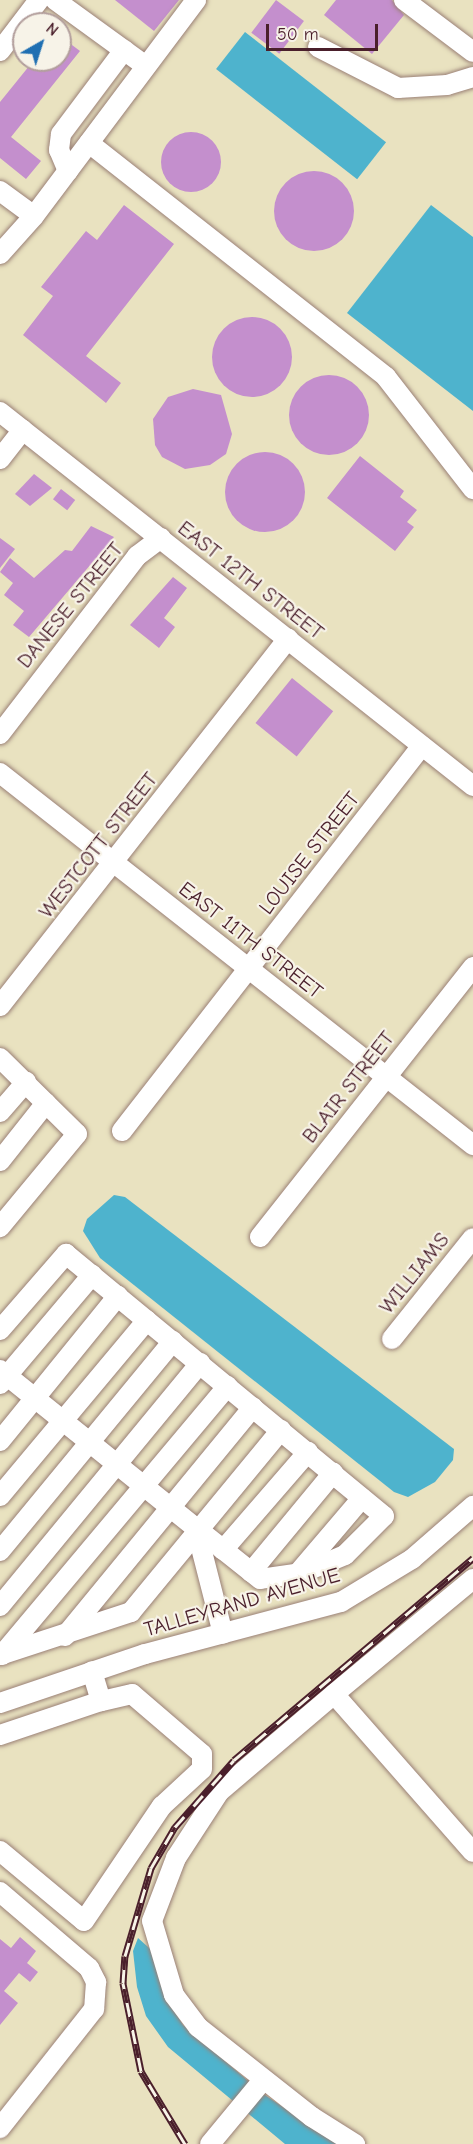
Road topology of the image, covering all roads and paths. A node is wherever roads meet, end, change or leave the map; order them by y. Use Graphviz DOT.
graph roads {
  1 [pos="39,0"];
  2 [pos="55,0"];
  3 [pos="196,0"];
  4 [pos="404,0"];
  5 [pos="318,47"];
  6 [pos="124,50"];
  7 [pos="0,51"];
  8 [pos="473,52"];
  9 [pos="146,66"];
  10 [pos="473,77"];
  11 [pos="88,143"];
  12 [pos="68,171"];
  13 [pos="0,191"];
  14 [pos="34,216"];
  15 [pos="0,254"];
  16 [pos="0,412"];
  17 [pos="23,430"];
  18 [pos="0,459"];
  19 [pos="473,489"];
  20 [pos="160,538"];
  21 [pos="288,639"];
  22 [pos="0,734"];
  23 [pos="422,746"];
  24 [pos="0,773"];
  25 [pos="473,786"];
  26 [pos="116,864"];
  27 [pos="473,967"];
  28 [pos="250,969"];
  29 [pos="0,1006"];
  30 [pos="0,1058"];
  31 [pos="386,1077"];
  32 [pos="26,1082"];
  33 [pos="46,1103"];
  34 [pos="0,1112"];
  35 [pos="122,1131"];
  36 [pos="473,1145"];
  37 [pos="0,1161"];
  38 [pos="0,1227"];
  39 [pos="260,1237"];
  40 [pos="473,1238"];
  41 [pos="92,1275"];
  42 [pos="118,1296"];
  43 [pos="147,1320"];
  44 [pos="0,1330"];
  45 [pos="392,1339"];
  46 [pos="173,1341"];
  47 [pos="200,1363"];
  48 [pos="2,1376"];
  49 [pos="228,1386"];
  50 [pos="35,1398"];
  51 [pos="253,1407"];
  52 [pos="63,1420"];
  53 [pos="281,1430"];
  54 [pos="87,1440"];
  55 [pos="0,1441"];
  56 [pos="308,1452"];
  57 [pos="116,1463"];
  58 [pos="333,1473"];
  59 [pos="142,1484"];
  60 [pos="0,1496"];
  61 [pos="362,1497"];
  62 [pos="473,1506"];
  63 [pos="169,1507"];
  64 [pos="196,1528"];
  65 [pos="223,1550"];
  66 [pos="0,1551"];
  67 [pos="251,1572"];
  68 [pos="297,1574"];
  69 [pos="473,1579"];
  70 [pos="0,1606"];
  71 [pos="223,1634"];
  72 [pos="64,1636"];
  73 [pos="1,1655"];
  74 [pos="92,1671"];
  75 [pos="334,1694"];
  76 [pos="101,1701"];
  77 [pos="0,1703"];
  78 [pos="0,1735"];
  79 [pos="0,1851"];
  80 [pos="473,1851"];
  81 [pos="0,1892"];
  82 [pos="259,2084"];
  83 [pos="0,2128"];
  84 [pos="210,2144"];
  85 [pos="355,2144"];
  1 -- 7 [label="street"];
  2 -- 6 [label="street"];
  3 -- 9 [label="street"];
  4 -- 8 [label="street"];
  5 -- 10 [label="street"];
  6 -- 9 [label="street"];
  6 -- 12 [label="street"];
  9 -- 11 [label="street"];
  11 -- 12 [label="street"];
  11 -- 19 [label="street"];
  12 -- 14 [label="street"];
  13 -- 14 [label="street"];
  14 -- 15 [label="street"];
  16 -- 17 [label="street, EAST 12TH STREET"];
  17 -- 18 [label="street"];
  17 -- 20 [label="street, EAST 12TH STREET"];
  20 -- 21 [label="street, EAST 12TH STREET"];
  20 -- 22 [label="street, DANESE STREET"];
  21 -- 23 [label="street, EAST 12TH STREET"];
  21 -- 26 [label="street, WESTCOTT STREET"];
  23 -- 25 [label="street, EAST 12TH STREET"];
  23 -- 28 [label="street, LOUISE STREET"];
  24 -- 26 [label="street, EAST 11TH STREET"];
  26 -- 28 [label="street, EAST 11TH STREET"];
  26 -- 29 [label="street, WESTCOTT STREET"];
  27 -- 31 [label="street, BLAIR STREET"];
  28 -- 31 [label="street, EAST 11TH STREET"];
  28 -- 35 [label="street, LOUISE STREET"];
  30 -- 32 [label="street"];
  31 -- 36 [label="street, EAST 11TH STREET"];
  31 -- 39 [label="street, BLAIR STREET"];
  32 -- 33 [label="street"];
  32 -- 34 [label="street"];
  33 -- 37 [label="street"];
  33 -- 38 [label="street"];
  40 -- 45 [label="street, WILLIAMS"];
  41 -- 42 [label="street"];
  41 -- 44 [label="street"];
  41 -- 48 [label="street"];
  42 -- 43 [label="street"];
  42 -- 50 [label="street"];
  43 -- 46 [label="street"];
  43 -- 52 [label="street"];
  46 -- 47 [label="street"];
  46 -- 54 [label="street"];
  47 -- 49 [label="street"];
  47 -- 57 [label="street"];
  48 -- 50 [label="street"];
  49 -- 51 [label="street"];
  49 -- 59 [label="street"];
  50 -- 52 [label="street"];
  50 -- 55 [label="street"];
  51 -- 53 [label="street"];
  51 -- 63 [label="street"];
  52 -- 54 [label="street"];
  52 -- 60 [label="street"];
  53 -- 56 [label="street"];
  53 -- 64 [label="street"];
  54 -- 57 [label="street"];
  54 -- 66 [label="street"];
  56 -- 58 [label="street"];
  56 -- 65 [label="street"];
  57 -- 59 [label="street"];
  57 -- 70 [label="street"];
  58 -- 61 [label="street"];
  58 -- 67 [label="street"];
  59 -- 63 [label="street"];
  59 -- 73 [label="street"];
  61 -- 68 [label="street"];
  61 -- 68 [label="street"];
  62 -- 71 [label="street, TALLEYRAND AVENUE"];
  63 -- 64 [label="street"];
  63 -- 72 [label="street"];
  64 -- 65 [label="street"];
  64 -- 71 [label="street"];
  64 -- 72 [label="street"];
  65 -- 67 [label="street"];
  67 -- 68 [label="street"];
  69 -- 75 [label="street"];
  71 -- 74 [label="street, TALLEYRAND AVENUE"];
  72 -- 73 [label="street"];
  74 -- 76 [label="street"];
  74 -- 77 [label="street, TALLEYRAND AVENUE"];
  75 -- 80 [label="street"];
  75 -- 82 [label="street"];
  76 -- 78 [label="street"];
  76 -- 79 [label="street"];
  81 -- 83 [label="street"];
  82 -- 84 [label="street"];
  82 -- 85 [label="street"];
}
